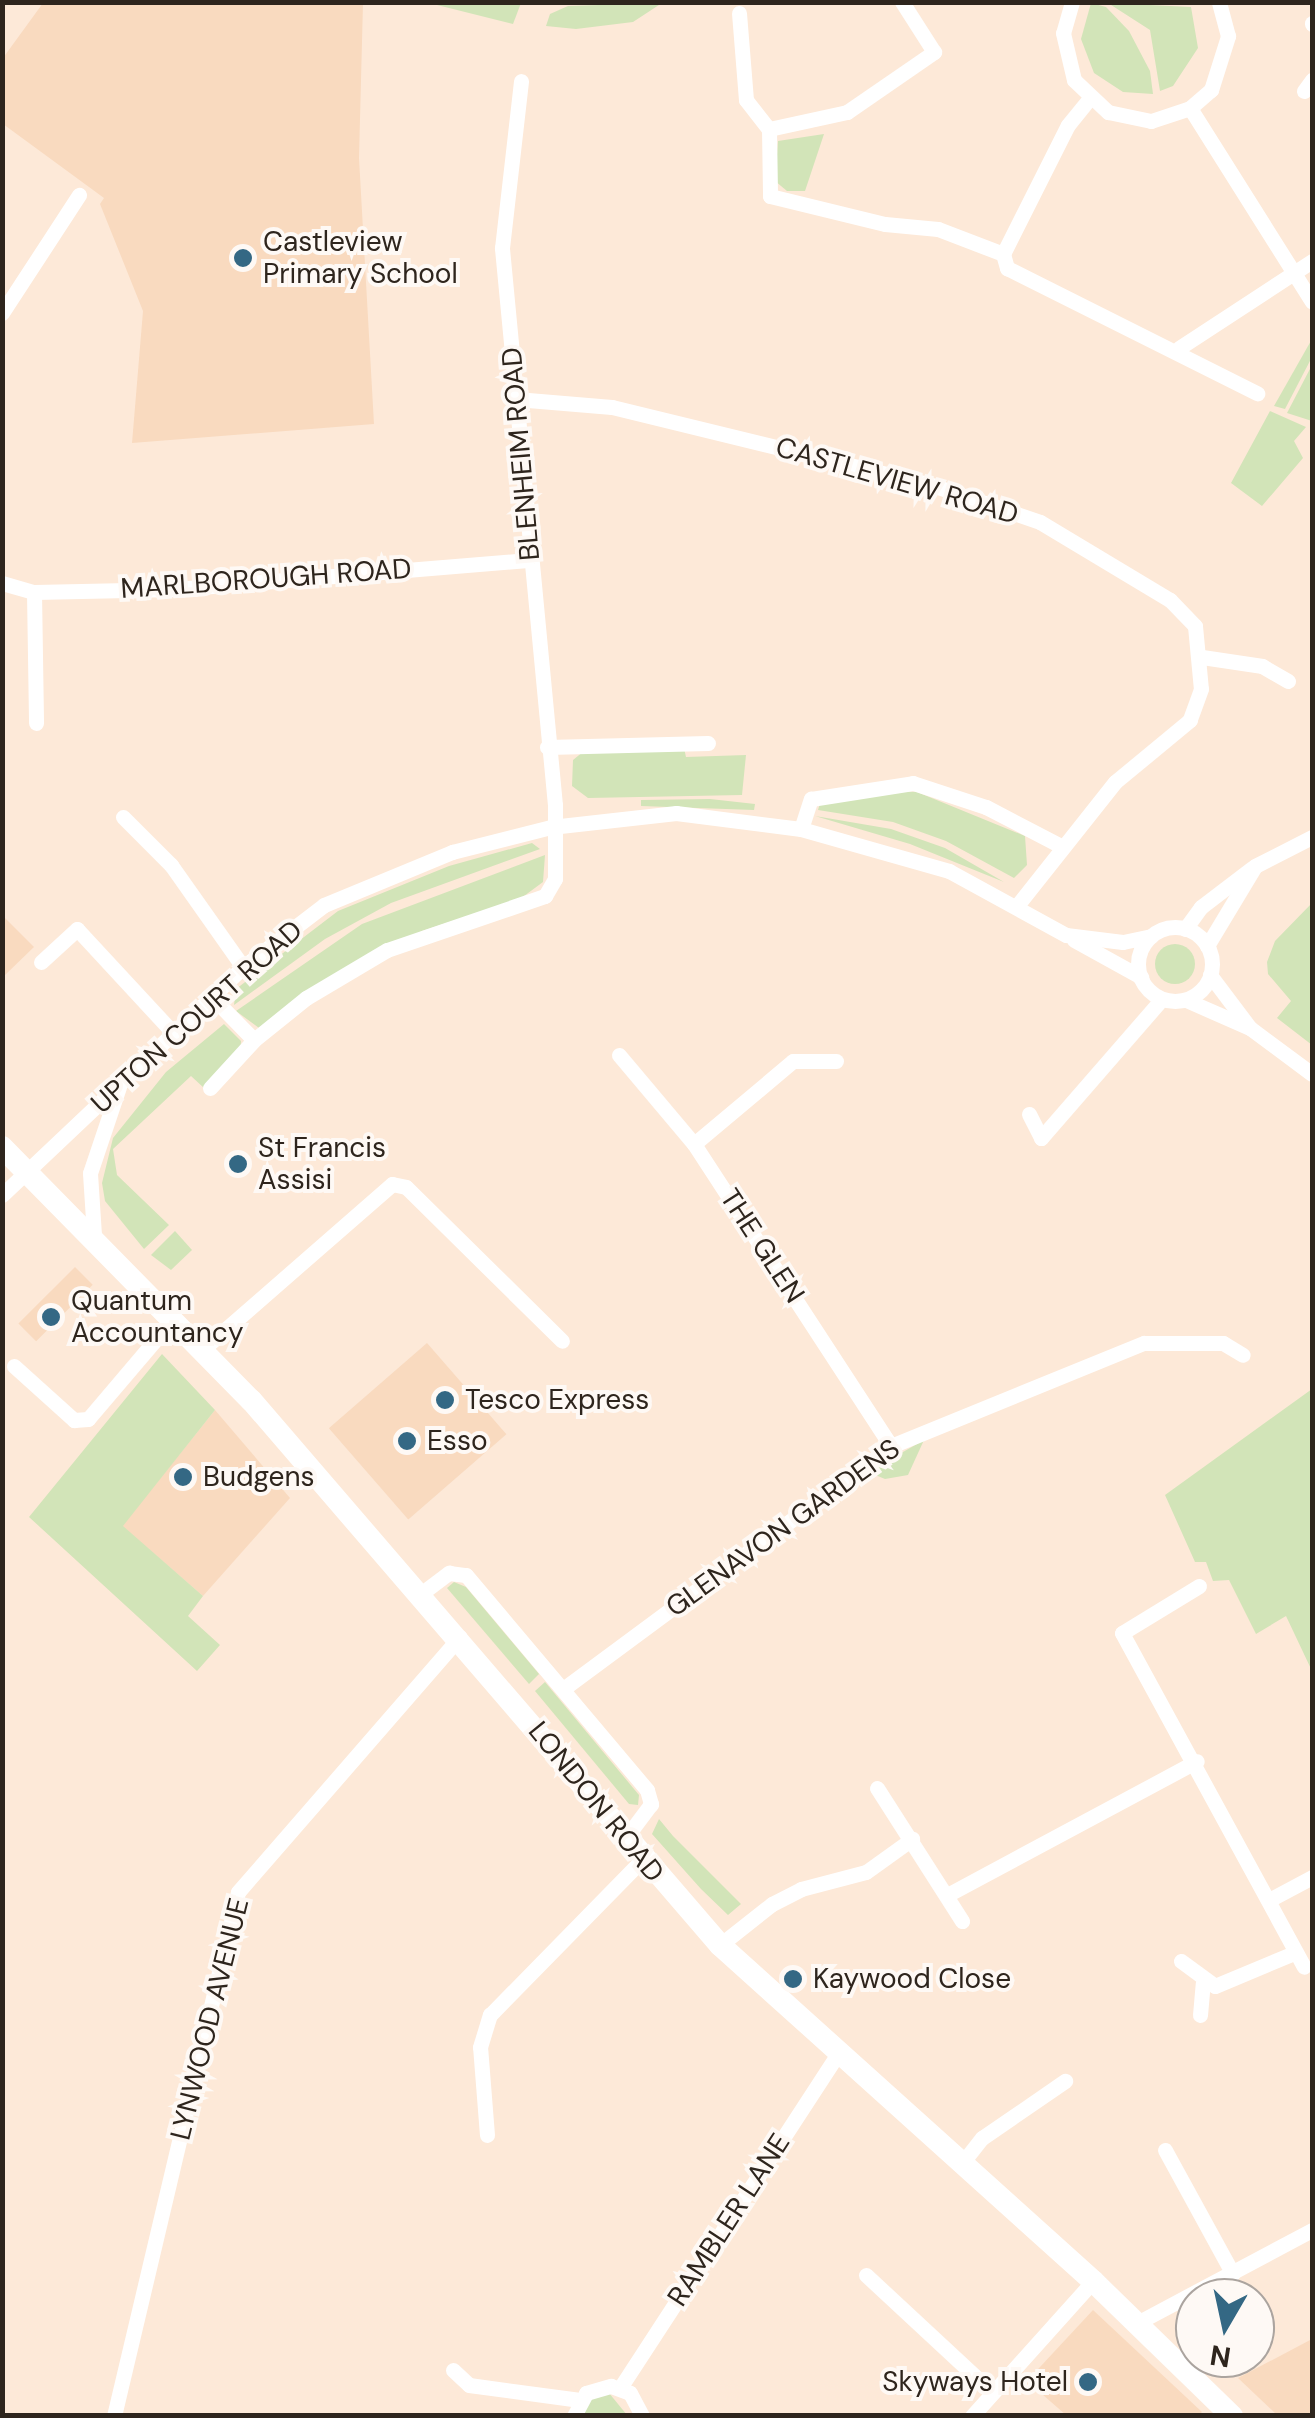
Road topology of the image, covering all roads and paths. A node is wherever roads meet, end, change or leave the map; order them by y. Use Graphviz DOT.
graph roads {
  1 [pos="902,2"];
  2 [pos="1072,2"];
  3 [pos="1219,2"];
  4 [pos="739,13"];
  5 [pos="521,81"];
  6 [pos="1089,100"];
  7 [pos="1190,108"];
  8 [pos="769,130"];
  9 [pos="79,195"];
  10 [pos="1003,254"];
  11 [pos="1312,261"];
  12 [pos="1289,274"];
  13 [pos="1312,302"];
  14 [pos="2,313"];
  15 [pos="1179,348"];
  16 [pos="1257,393"];
  17 [pos="516,399"];
  18 [pos="531,560"];
  19 [pos="2,583"];
  20 [pos="34,592"];
  21 [pos="1202,657"];
  22 [pos="1288,680"];
  23 [pos="36,723"];
  24 [pos="708,742"];
  25 [pos="548,746"];
  26 [pos="123,817"];
  27 [pos="551,828"];
  28 [pos="801,830"];
  29 [pos="1312,837"];
  30 [pos="1059,845"];
  31 [pos="1254,866"];
  32 [pos="1016,907"];
  33 [pos="1185,928"];
  34 [pos="1066,935"];
  35 [pos="1151,936"];
  36 [pos="1207,946"];
  37 [pos="42,962"];
  38 [pos="243,967"];
  39 [pos="1210,975"];
  40 [pos="1140,977"];
  41 [pos="212,997"];
  42 [pos="1162,998"];
  43 [pos="1186,1000"];
  44 [pos="1250,1028"];
  45 [pos="175,1035"];
  46 [pos="254,1040"];
  47 [pos="619,1055"];
  48 [pos="836,1062"];
  49 [pos="1312,1074"];
  50 [pos="123,1079"];
  51 [pos="210,1088"];
  52 [pos="1029,1114"];
  53 [pos="694,1144"];
  54 [pos="2,1147"];
  55 [pos="27,1171"];
  56 [pos="2,1195"];
  57 [pos="94,1234"];
  58 [pos="174,1318"];
  59 [pos="562,1340"];
  60 [pos="202,1348"];
  61 [pos="1244,1354"];
  62 [pos="14,1366"];
  63 [pos="891,1446"];
  64 [pos="1200,1586"];
  65 [pos="422,1593"];
  66 [pos="460,1637"];
  67 [pos="564,1689"];
  68 [pos="1197,1762"];
  69 [pos="877,1788"];
  70 [pos="912,1839"];
  71 [pos="624,1840"];
  72 [pos="641,1861"];
  73 [pos="1312,1877"];
  74 [pos="949,1894"];
  75 [pos="1270,1899"];
  76 [pos="962,1921"];
  77 [pos="720,1945"];
  78 [pos="1294,1953"];
  79 [pos="1181,1960"];
  80 [pos="1304,1967"];
  81 [pos="1204,1983"];
  82 [pos="1200,2015"];
  83 [pos="839,2052"];
  84 [pos="1065,2081"];
  85 [pos="488,2135"];
  86 [pos="1165,2150"];
  87 [pos="963,2162"];
  88 [pos="1312,2230"];
  89 [pos="866,2274"];
  90 [pos="1233,2274"];
  91 [pos="1093,2281"];
  92 [pos="1136,2323"];
  93 [pos="453,2370"];
  94 [pos="620,2388"];
  95 [pos="992,2392"];
  96 [pos="577,2408"];
  97 [pos="114,2416"];
  98 [pos="642,2416"];
  99 [pos="972,2416"];
  100 [pos="1232,2416"];
  1 -- 8 [label="street"];
  2 -- 6 [label="street"];
  3 -- 7 [label="street"];
  4 -- 8 [label="street"];
  5 -- 17 [label="street, BLENHEIM ROAD"];
  6 -- 7 [label="street"];
  6 -- 10 [label="street"];
  7 -- 12 [label="street"];
  8 -- 10 [label="street"];
  9 -- 14 [label="street"];
  10 -- 15 [label="street"];
  11 -- 12 [label="street"];
  12 -- 13 [label="street"];
  12 -- 15 [label="street"];
  15 -- 16 [label="street"];
  17 -- 18 [label="street, BLENHEIM ROAD"];
  17 -- 21 [label="street, CASTLEVIEW ROAD"];
  18 -- 20 [label="street, MARLBOROUGH ROAD"];
  18 -- 25 [label="street, BLENHEIM ROAD"];
  19 -- 20 [label="street, MARLBOROUGH ROAD"];
  20 -- 23 [label="street"];
  21 -- 22 [label="street"];
  21 -- 30 [label="street"];
  24 -- 25 [label="street"];
  25 -- 27 [label="street, BLENHEIM ROAD"];
  26 -- 38 [label="street"];
  27 -- 28 [label="street, UPTON COURT ROAD"];
  27 -- 38 [label="street, UPTON COURT ROAD"];
  27 -- 46 [label="street, UPTON COURT ROAD"];
  28 -- 30 [label="street"];
  28 -- 32 [label="street, UPTON COURT ROAD"];
  29 -- 31 [label="street"];
  30 -- 32 [label="street"];
  31 -- 33 [label="street"];
  31 -- 36 [label="street"];
  32 -- 34 [label="street, UPTON COURT ROAD"];
  33 -- 35 [label="street"];
  33 -- 36 [label="street"];
  34 -- 35 [label="street, UPTON COURT ROAD"];
  34 -- 40 [label="street"];
  35 -- 40 [label="street"];
  36 -- 39 [label="street"];
  37 -- 45 [label="street"];
  38 -- 41 [label="street, UPTON COURT ROAD"];
  39 -- 43 [label="street"];
  39 -- 44 [label="street"];
  40 -- 42 [label="street"];
  41 -- 45 [label="street, UPTON COURT ROAD"];
  41 -- 46 [label="street"];
  42 -- 43 [label="street"];
  42 -- 52 [label="street"];
  43 -- 44 [label="street"];
  44 -- 49 [label="street"];
  45 -- 50 [label="street, UPTON COURT ROAD"];
  46 -- 51 [label="street, UPTON COURT ROAD"];
  47 -- 53 [label="street, THE GLEN"];
  48 -- 53 [label="street"];
  50 -- 55 [label="street, UPTON COURT ROAD"];
  50 -- 57 [label="street"];
  53 -- 63 [label="street, THE GLEN"];
  54 -- 55 [label="main road, LONDON ROAD"];
  55 -- 56 [label="street, UPTON COURT ROAD"];
  55 -- 57 [label="main road, LONDON ROAD"];
  57 -- 58 [label="main road, LONDON ROAD"];
  58 -- 60 [label="main road, LONDON ROAD"];
  58 -- 62 [label="street"];
  59 -- 60 [label="street"];
  60 -- 65 [label="main road, LONDON ROAD"];
  61 -- 63 [label="street, GLENAVON GARDENS"];
  63 -- 67 [label="street, GLENAVON GARDENS"];
  64 -- 68 [label="street"];
  65 -- 66 [label="main road, LONDON ROAD"];
  65 -- 67 [label="street"];
  66 -- 71 [label="main road, LONDON ROAD"];
  66 -- 97 [label="street, LYNWOOD AVENUE"];
  67 -- 71 [label="street"];
  68 -- 74 [label="street"];
  68 -- 75 [label="street"];
  69 -- 70 [label="street"];
  70 -- 74 [label="street"];
  70 -- 77 [label="street"];
  71 -- 72 [label="main road, LONDON ROAD"];
  72 -- 77 [label="main road, LONDON ROAD"];
  72 -- 85 [label="street"];
  73 -- 75 [label="street"];
  74 -- 76 [label="street"];
  75 -- 78 [label="street"];
  77 -- 83 [label="main road, LONDON ROAD"];
  78 -- 80 [label="street"];
  78 -- 81 [label="street"];
  79 -- 81 [label="street"];
  81 -- 82 [label="street"];
  83 -- 87 [label="main road, LONDON ROAD"];
  83 -- 94 [label="street, RAMBLER LANE"];
  84 -- 87 [label="street"];
  86 -- 90 [label="street"];
  87 -- 91 [label="main road, LONDON ROAD"];
  88 -- 90 [label="street"];
  89 -- 95 [label="street"];
  90 -- 92 [label="street"];
  91 -- 92 [label="main road, LONDON ROAD"];
  91 -- 95 [label="street"];
  92 -- 100 [label="main road, LONDON ROAD"];
  93 -- 96 [label="street"];
  94 -- 96 [label="street"];
  94 -- 98 [label="street"];
  95 -- 99 [label="street"];
}
